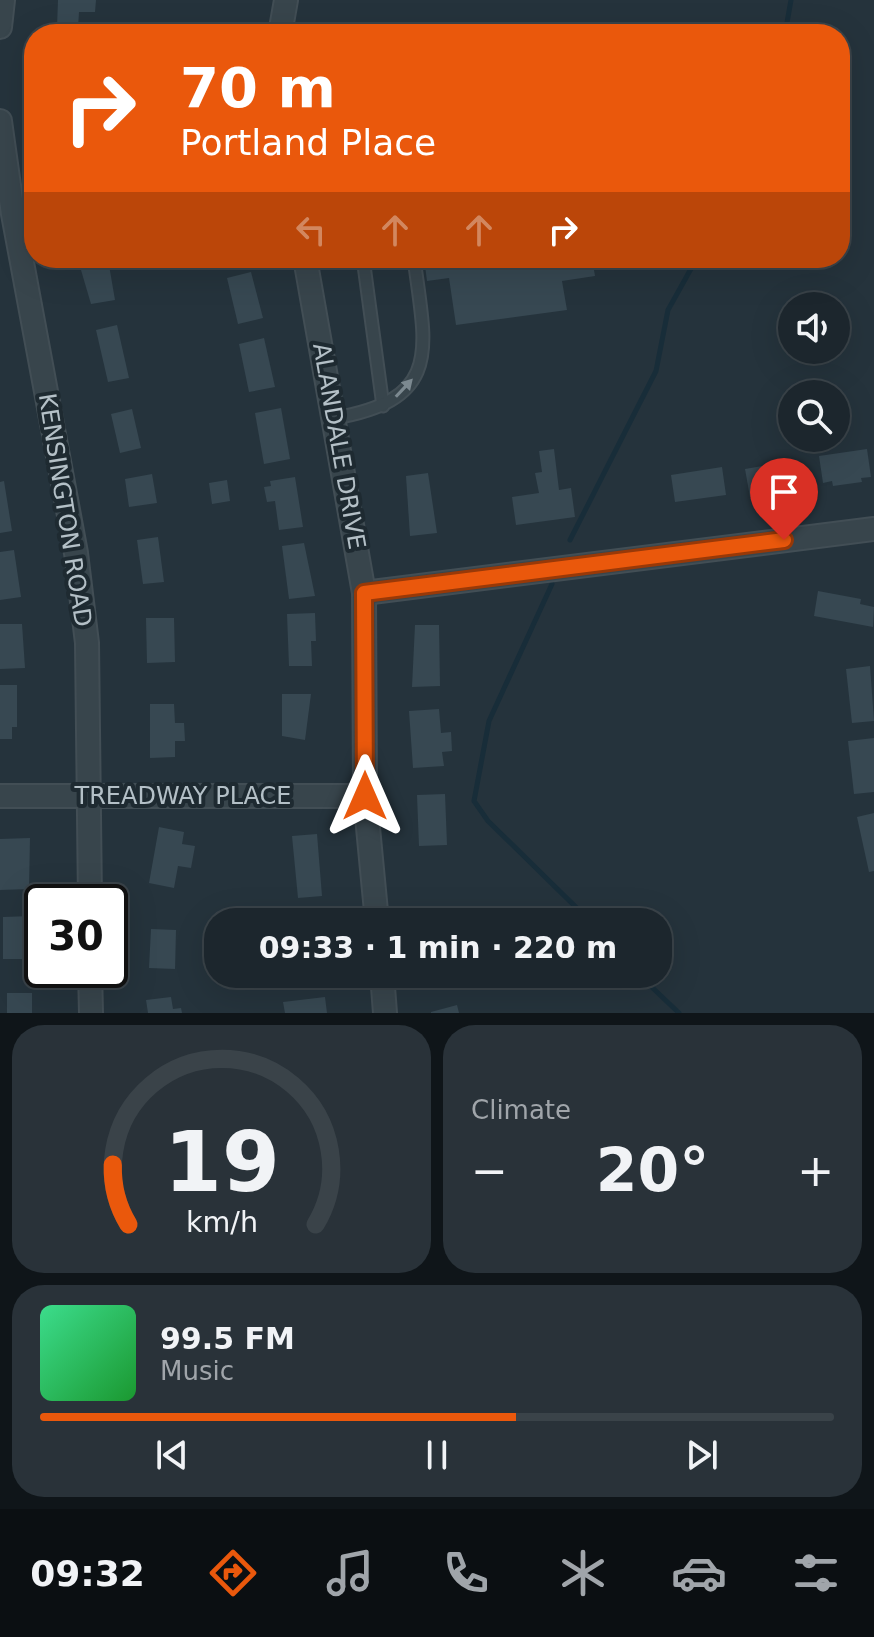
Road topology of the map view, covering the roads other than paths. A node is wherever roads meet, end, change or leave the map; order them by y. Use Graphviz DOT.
graph roads {
  1 [pos="3,0"];
  2 [pos="286,0"];
  3 [pos="282,24"];
  4 [pos="0,27"];
  5 [pos="0,121"];
  6 [pos="24,257"];
  7 [pos="26,268"];
  8 [pos="307,268"];
  9 [pos="364,268"];
  10 [pos="415,268"];
  11 [pos="383,406"];
  12 [pos="335,418"];
  13 [pos="874,529"];
  14 [pos="364,593"];
  15 [pos="86,795"];
  16 [pos="0,796"];
  17 [pos="365,796"];
  18 [pos="89,884"];
  19 [pos="376,908"];
  20 [pos="90,988"];
  21 [pos="383,988"];
  22 [pos="91,1013"];
  23 [pos="385,1013"];
  1 -- 4 [label="street"];
  2 -- 3 [label="street"];
  5 -- 6 [label="street, KENSINGTON ROAD"];
  7 -- 15 [label="street, KENSINGTON ROAD"];
  8 -- 12 [label="street, ALANDALE DRIVE"];
  9 -- 11 [label="lane"];
  11 -- 10 [label="lane, one-way"];
  11 -- 12 [label="lane"];
  12 -- 14 [label="street, ALANDALE DRIVE"];
  13 -- 14 [label="street"];
  14 -- 17 [label="street, ALANDALE DRIVE"];
  15 -- 16 [label="street, TREADWAY PLACE"];
  15 -- 17 [label="street, TREADWAY PLACE"];
  15 -- 18 [label="street, KENSINGTON ROAD"];
  17 -- 19 [label="street, ALANDALE DRIVE"];
  20 -- 22 [label="street"];
  21 -- 23 [label="street"];
}
